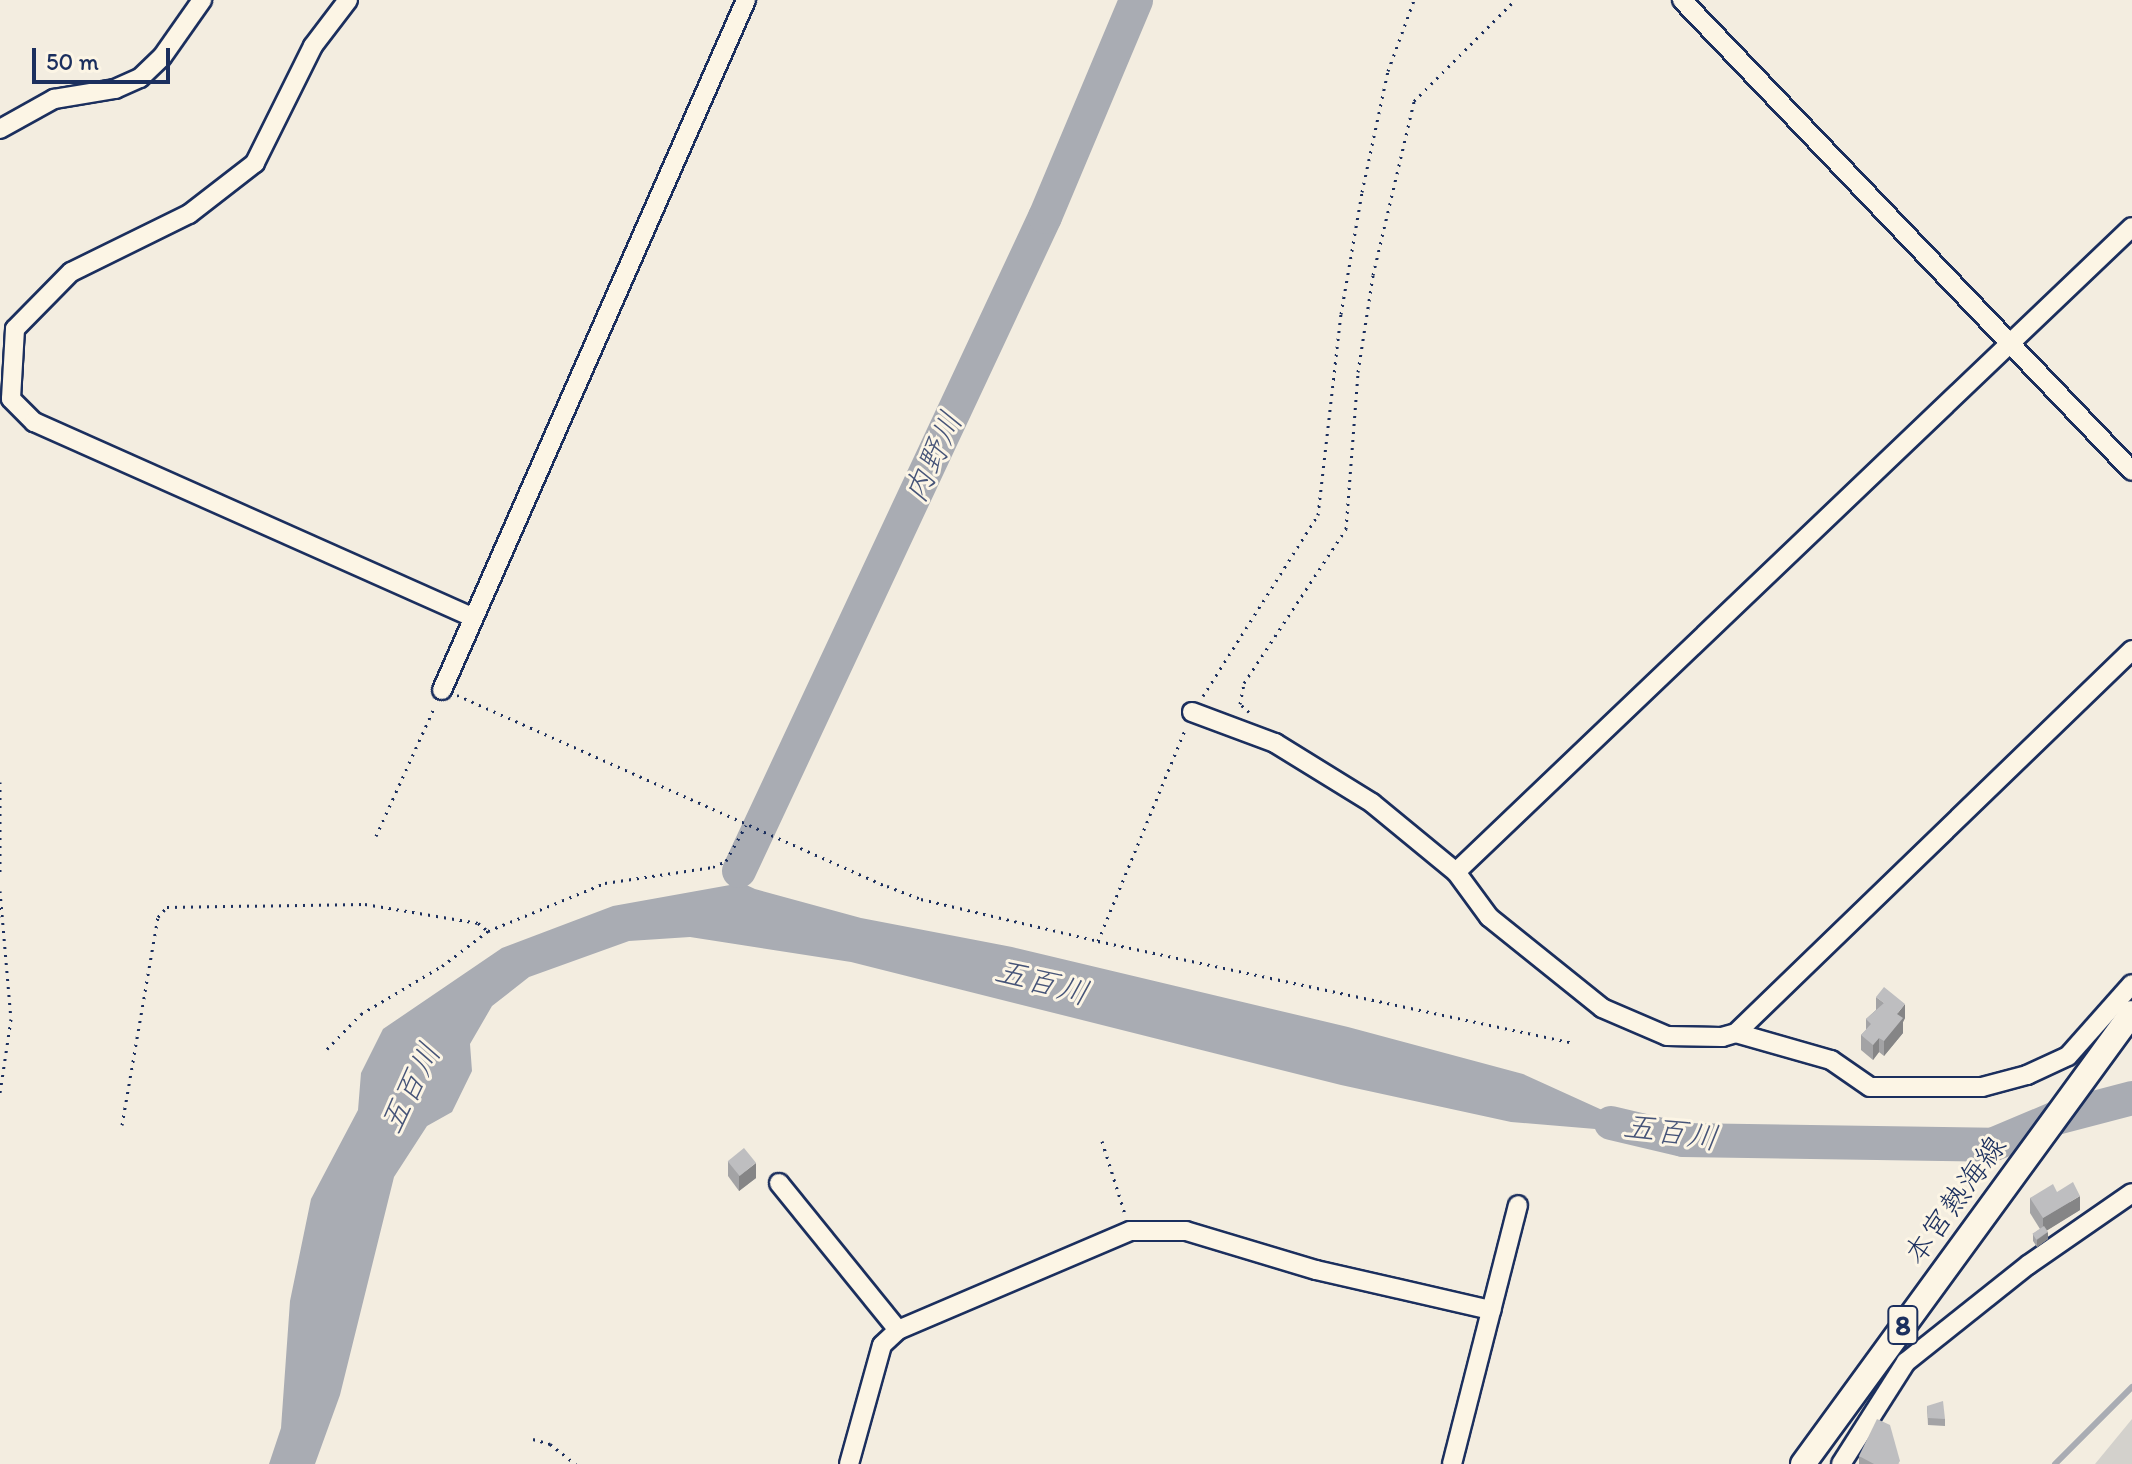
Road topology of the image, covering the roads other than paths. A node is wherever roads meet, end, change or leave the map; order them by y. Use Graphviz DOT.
graph roads {
  1 [pos="202,0"];
  2 [pos="348,0"];
  3 [pos="746,0"];
  4 [pos="1682,0"];
  5 [pos="0,129"];
  6 [pos="2132,227"];
  7 [pos="2010,342"];
  8 [pos="2132,471"];
  9 [pos="473,617"];
  10 [pos="2132,650"];
  11 [pos="442,690"];
  12 [pos="1192,712"];
  13 [pos="1456,872"];
  14 [pos="2132,984"];
  15 [pos="2132,1013"];
  16 [pos="1736,1033"];
  17 [pos="779,1183"];
  18 [pos="2132,1193"];
  19 [pos="1518,1205"];
  20 [pos="1491,1310"];
  21 [pos="898,1330"];
  22 [pos="849,1464"];
  23 [pos="1452,1464"];
  24 [pos="1803,1464"];
  25 [pos="1841,1464"];
  1 -- 5 [label="street"];
  2 -- 9 [label="street"];
  3 -- 9 [label="street"];
  4 -- 7 [label="street"];
  6 -- 7 [label="street"];
  7 -- 8 [label="street"];
  7 -- 13 [label="street"];
  9 -- 11 [label="street"];
  10 -- 16 [label="street"];
  12 -- 13 [label="street"];
  13 -- 16 [label="street"];
  14 -- 16 [label="street"];
  15 -- 24 [label="main road, 本宮熱海線 / 8"];
  17 -- 21 [label="street"];
  18 -- 25 [label="street"];
  19 -- 20 [label="street"];
  20 -- 21 [label="street"];
  20 -- 23 [label="street"];
  21 -- 22 [label="street"];
}
